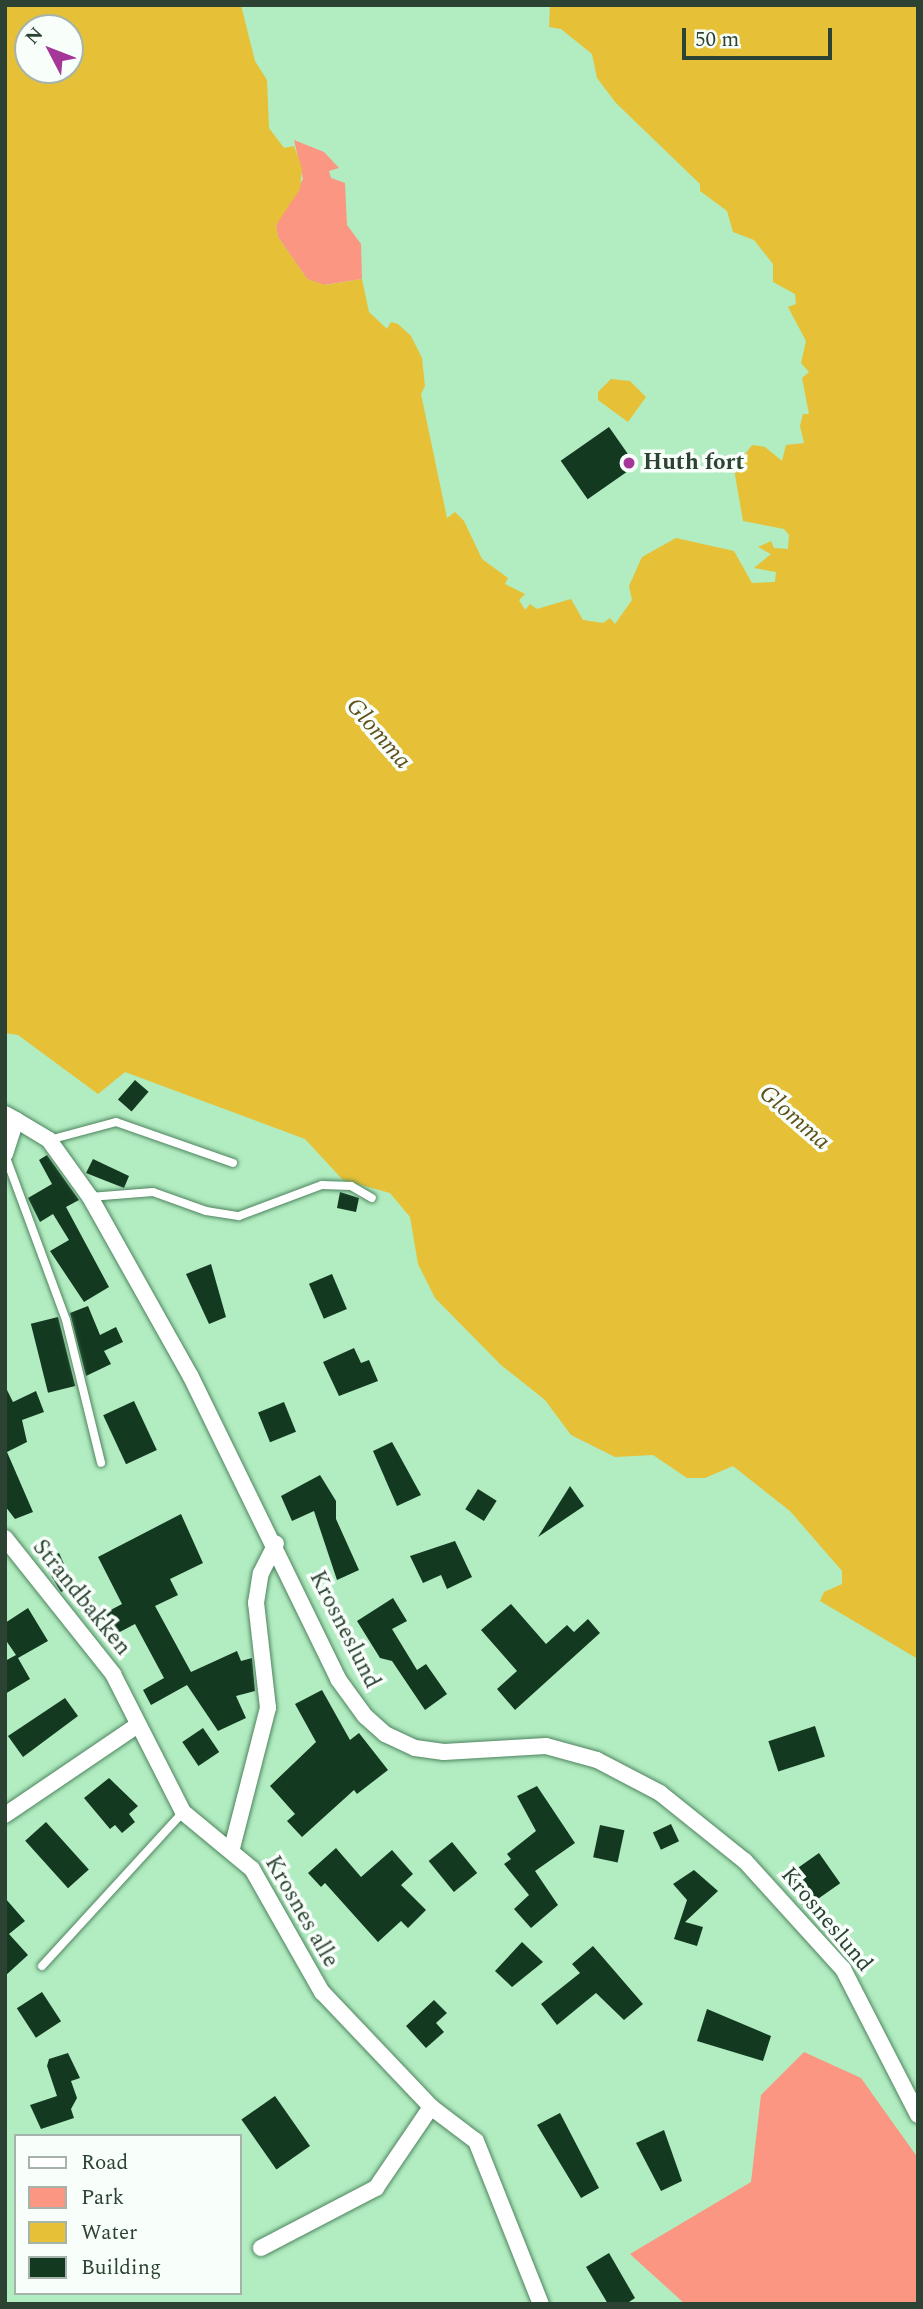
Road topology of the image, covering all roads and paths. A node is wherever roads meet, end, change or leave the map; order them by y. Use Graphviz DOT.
graph roads {
  1 [pos="11,1117"];
  2 [pos="49,1140"];
  3 [pos="5,1155"];
  4 [pos="233,1163"];
  5 [pos="90,1197"];
  6 [pos="372,1198"];
  7 [pos="101,1463"];
  8 [pos="5,1538"];
  9 [pos="276,1544"];
  10 [pos="138,1725"];
  11 [pos="183,1812"];
  12 [pos="5,1815"];
  13 [pos="232,1847"];
  14 [pos="41,1966"];
  15 [pos="431,2107"];
  16 [pos="918,2115"];
  17 [pos="261,2248"];
  18 [pos="541,2304"];
  1 -- 2 [label="street, Krosneslund"];
  1 -- 3 [label="street"];
  2 -- 4 [label="lane"];
  2 -- 5 [label="street, Krosneslund"];
  3 -- 7 [label="lane"];
  5 -- 6 [label="lane"];
  5 -- 9 [label="street, Krosneslund"];
  8 -- 10 [label="street, Strandbakken"];
  9 -- 13 [label="street, Krosnes alle"];
  9 -- 16 [label="street, Krosneslund"];
  10 -- 11 [label="street, Strandbakken"];
  10 -- 12 [label="street"];
  11 -- 13 [label="street, Strandbakken"];
  11 -- 14 [label="lane"];
  13 -- 15 [label="street, Krosnes alle"];
  15 -- 17 [label="street"];
  15 -- 18 [label="street, Krosnes alle"];
}
